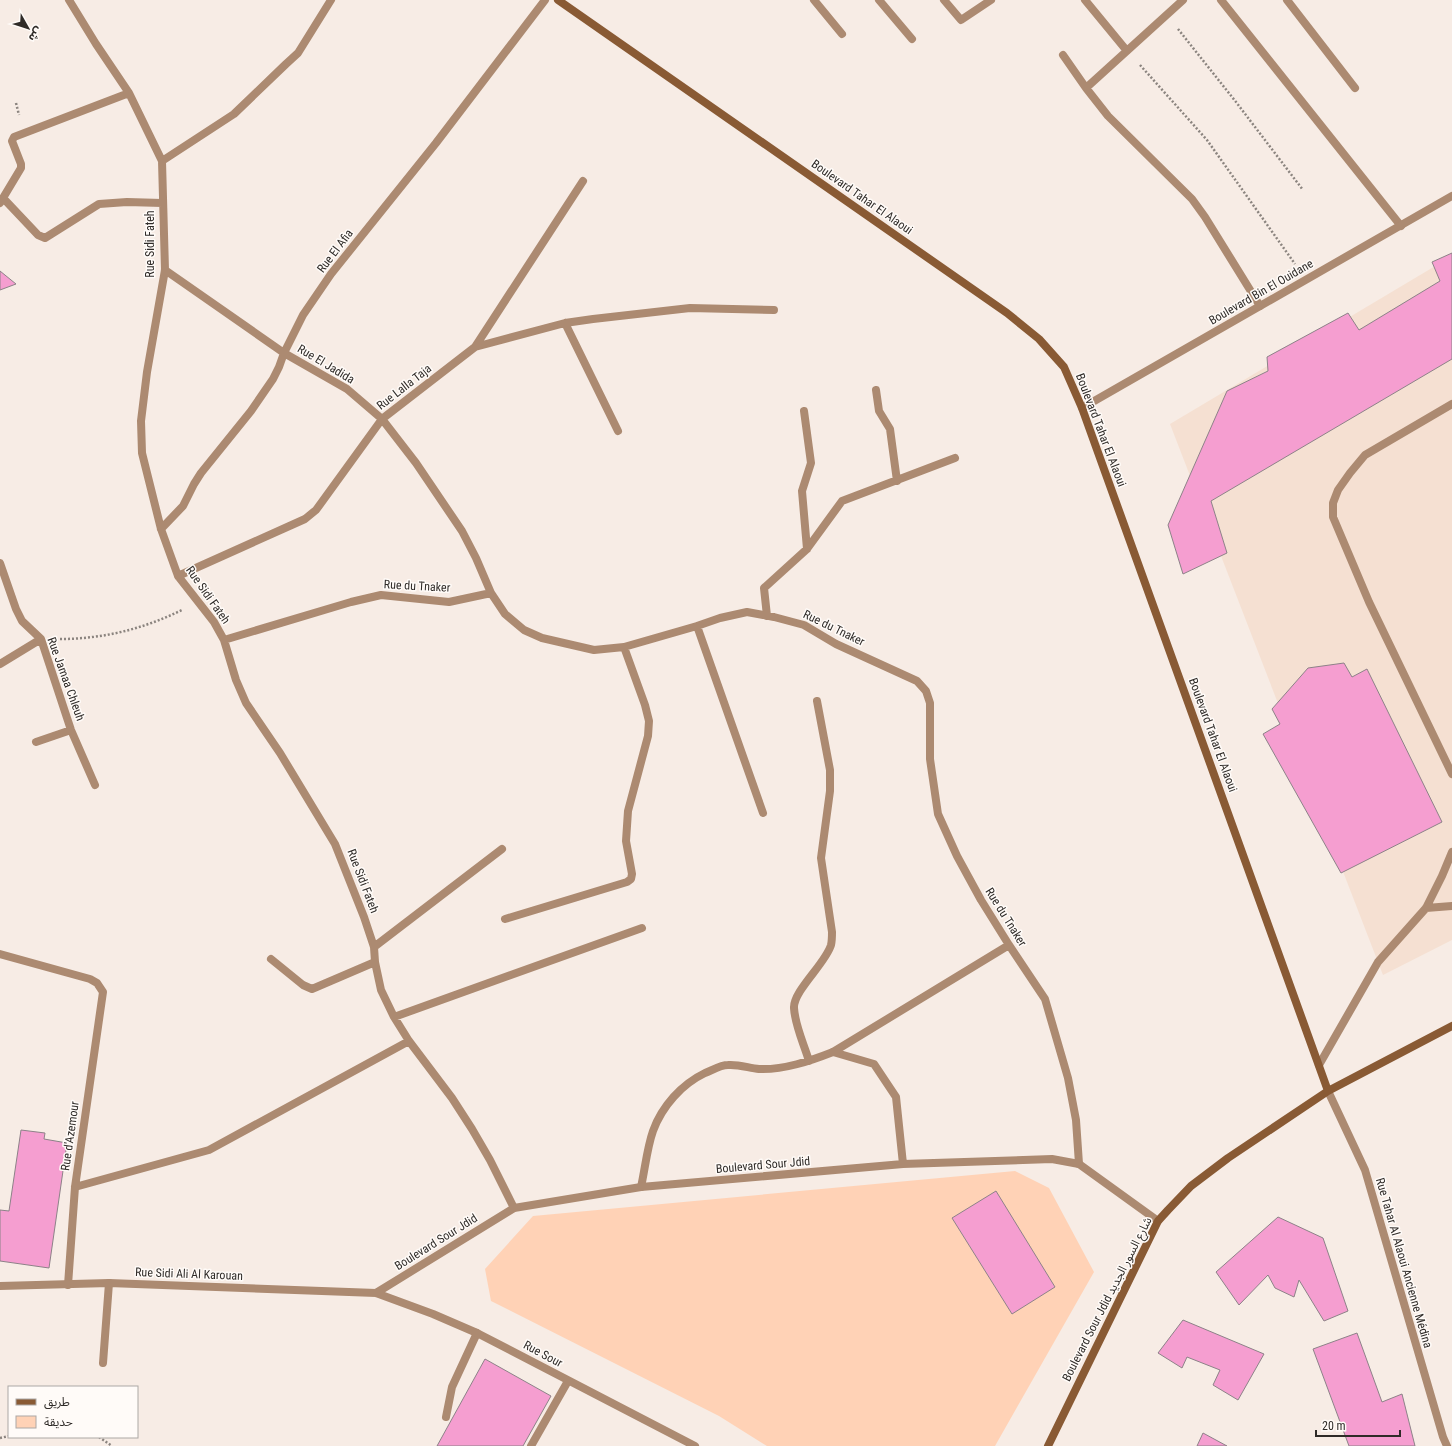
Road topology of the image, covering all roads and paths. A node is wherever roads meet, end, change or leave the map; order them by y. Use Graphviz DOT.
graph roads {
  1 [pos="69,0"];
  2 [pos="331,0"];
  3 [pos="545,0"];
  4 [pos="558,0"];
  5 [pos="814,0"];
  6 [pos="879,0"];
  7 [pos="944,0"];
  8 [pos="991,0"];
  9 [pos="1085,0"];
  10 [pos="1183,0"];
  11 [pos="1221,0"];
  12 [pos="1287,0"];
  13 [pos="1167,14"];
  14 [pos="842,34"];
  15 [pos="912,39"];
  16 [pos="1127,51"];
  17 [pos="1063,55"];
  18 [pos="1086,88"];
  19 [pos="1355,88"];
  20 [pos="129,93"];
  21 [pos="162,161"];
  22 [pos="583,181"];
  23 [pos="1303,190"];
  24 [pos="1452,196"];
  25 [pos="2,201"];
  26 [pos="162,203"];
  27 [pos="1401,226"];
  28 [pos="165,270"];
  29 [pos="1306,280"];
  30 [pos="1260,306"];
  31 [pos="774,310"];
  32 [pos="565,323"];
  33 [pos="475,347"];
  34 [pos="284,353"];
  35 [pos="876,390"];
  36 [pos="1452,404"];
  37 [pos="1082,408"];
  38 [pos="804,411"];
  39 [pos="382,419"];
  40 [pos="618,431"];
  41 [pos="955,458"];
  42 [pos="897,481"];
  43 [pos="162,529"];
  44 [pos="807,549"];
  45 [pos="0,563"];
  46 [pos="178,576"];
  47 [pos="491,593"];
  48 [pos="199,602"];
  49 [pos="767,616"];
  50 [pos="697,626"];
  51 [pos="41,639"];
  52 [pos="224,640"];
  53 [pos="624,647"];
  54 [pos="0,664"];
  55 [pos="817,701"];
  56 [pos="71,730"];
  57 [pos="36,742"];
  58 [pos="1452,774"];
  59 [pos="94,785"];
  60 [pos="763,813"];
  61 [pos="502,848"];
  62 [pos="1452,852"];
  63 [pos="1452,906"];
  64 [pos="1426,908"];
  65 [pos="505,919"];
  66 [pos="642,928"];
  67 [pos="1009,944"];
  68 [pos="374,947"];
  69 [pos="0,954"];
  70 [pos="271,959"];
  71 [pos="375,962"];
  72 [pos="394,1017"];
  73 [pos="1452,1026"];
  74 [pos="409,1041"];
  75 [pos="833,1052"];
  76 [pos="809,1061"];
  77 [pos="1319,1065"];
  78 [pos="1328,1091"];
  79 [pos="903,1164"];
  80 [pos="1079,1164"];
  81 [pos="75,1187"];
  82 [pos="641,1188"];
  83 [pos="514,1208"];
  84 [pos="1158,1221"];
  85 [pos="109,1283"];
  86 [pos="68,1285"];
  87 [pos="0,1286"];
  88 [pos="376,1294"];
  89 [pos="477,1333"];
  90 [pos="103,1363"];
  91 [pos="568,1381"];
  92 [pos="446,1417"];
  93 [pos="100,1438"];
  94 [pos="112,1446"];
  95 [pos="531,1446"];
  96 [pos="695,1446"];
  97 [pos="1048,1446"];
  98 [pos="1447,1446"];
  1 -- 20 [label="street, Rue Sidi Fateh"];
  2 -- 21 [label="street"];
  3 -- 34 [label="street, Rue El Afia"];
  4 -- 37 [label="street, Boulevard Tahar El Alaoui"];
  5 -- 14 [label="street"];
  6 -- 15 [label="street"];
  7 -- 8 [label="street"];
  9 -- 16 [label="street"];
  10 -- 13 [label="street"];
  11 -- 27 [label="street"];
  12 -- 19 [label="street"];
  13 -- 16 [label="street"];
  13 -- 23 [label="path"];
  16 -- 18 [label="street"];
  16 -- 29 [label="path"];
  17 -- 18 [label="street"];
  18 -- 30 [label="street"];
  20 -- 21 [label="street, Rue Sidi Fateh"];
  20 -- 25 [label="street"];
  21 -- 26 [label="street, Rue Sidi Fateh"];
  22 -- 33 [label="street, Rue Lalla Taja"];
  24 -- 27 [label="street, Boulevard Bin El Ouidane"];
  25 -- 26 [label="street"];
  26 -- 28 [label="street, Rue Sidi Fateh"];
  27 -- 29 [label="street, Boulevard Bin El Ouidane"];
  28 -- 34 [label="street, Rue El Jadida"];
  28 -- 43 [label="street, Rue Sidi Fateh"];
  29 -- 30 [label="street, Boulevard Bin El Ouidane"];
  30 -- 37 [label="street, Boulevard Bin El Ouidane"];
  31 -- 32 [label="street"];
  32 -- 33 [label="street"];
  32 -- 40 [label="street"];
  33 -- 39 [label="street, Rue Lalla Taja"];
  34 -- 39 [label="street, Rue El Jadida"];
  34 -- 43 [label="street, Rue El Afia"];
  35 -- 42 [label="street"];
  36 -- 58 [label="street"];
  37 -- 77 [label="street, Boulevard Tahar El Alaoui"];
  38 -- 44 [label="street"];
  39 -- 46 [label="street, Rue Lalla Taja"];
  39 -- 47 [label="street, Rue El Jadida"];
  41 -- 42 [label="street"];
  42 -- 44 [label="street"];
  43 -- 46 [label="street, Rue Sidi Fateh"];
  44 -- 49 [label="street"];
  45 -- 51 [label="street, Rue Jamaa Chleuh"];
  46 -- 48 [label="street, Rue Sidi Fateh"];
  47 -- 52 [label="street, Rue du Tnaker"];
  47 -- 53 [label="street, Rue du Tnaker"];
  48 -- 51 [label="path"];
  48 -- 52 [label="street, Rue Sidi Fateh"];
  49 -- 50 [label="street, Rue du Tnaker"];
  49 -- 67 [label="street, Rue du Tnaker"];
  50 -- 53 [label="street, Rue du Tnaker"];
  50 -- 60 [label="street"];
  51 -- 54 [label="street"];
  51 -- 56 [label="street, Rue Jamaa Chleuh"];
  52 -- 68 [label="street, Rue Sidi Fateh"];
  53 -- 65 [label="street"];
  55 -- 76 [label="street"];
  56 -- 57 [label="street"];
  56 -- 59 [label="street, Rue Jamaa Chleuh"];
  61 -- 68 [label="street"];
  62 -- 64 [label="street"];
  63 -- 64 [label="street"];
  64 -- 77 [label="street"];
  66 -- 72 [label="street"];
  67 -- 75 [label="street"];
  67 -- 80 [label="street, Rue du Tnaker"];
  68 -- 71 [label="street, Rue Sidi Fateh"];
  69 -- 81 [label="street, Rue d'Azemour"];
  70 -- 71 [label="street"];
  71 -- 72 [label="street, Rue Sidi Fateh"];
  72 -- 74 [label="street, Rue Sidi Fateh"];
  73 -- 78 [label="street, Boulevard Sour Jdid شارع السور الجديد"];
  74 -- 81 [label="street"];
  74 -- 83 [label="street, Rue Sidi Fateh"];
  75 -- 76 [label="street"];
  75 -- 79 [label="street"];
  76 -- 82 [label="street"];
  77 -- 78 [label="street, Boulevard Tahar El Alaoui"];
  78 -- 84 [label="street, Boulevard Sour Jdid شارع السور الجديد"];
  78 -- 98 [label="street, Rue Tahar Al Alaoui Ancienne Médina"];
  79 -- 80 [label="street, Boulevard Sour Jdid"];
  79 -- 82 [label="street, Boulevard Sour Jdid"];
  80 -- 84 [label="street, Boulevard Sour Jdid"];
  81 -- 86 [label="street, Rue d'Azemour"];
  82 -- 83 [label="street, Boulevard Sour Jdid"];
  83 -- 88 [label="street, Boulevard Sour Jdid"];
  84 -- 97 [label="street, Boulevard Sour Jdid شارع السور الجديد"];
  85 -- 86 [label="street, Rue Sidi Ali Al Karouan"];
  85 -- 88 [label="street, Rue Sidi Ali Al Karouan"];
  85 -- 90 [label="street"];
  86 -- 87 [label="street, Rue Sidi Ali Al Karouan"];
  88 -- 89 [label="street, Rue Sour"];
  89 -- 91 [label="street, Rue Sour"];
  89 -- 92 [label="street"];
  91 -- 95 [label="street"];
  91 -- 96 [label="street, Rue Sour"];
  93 -- 94 [label="path"];
}
